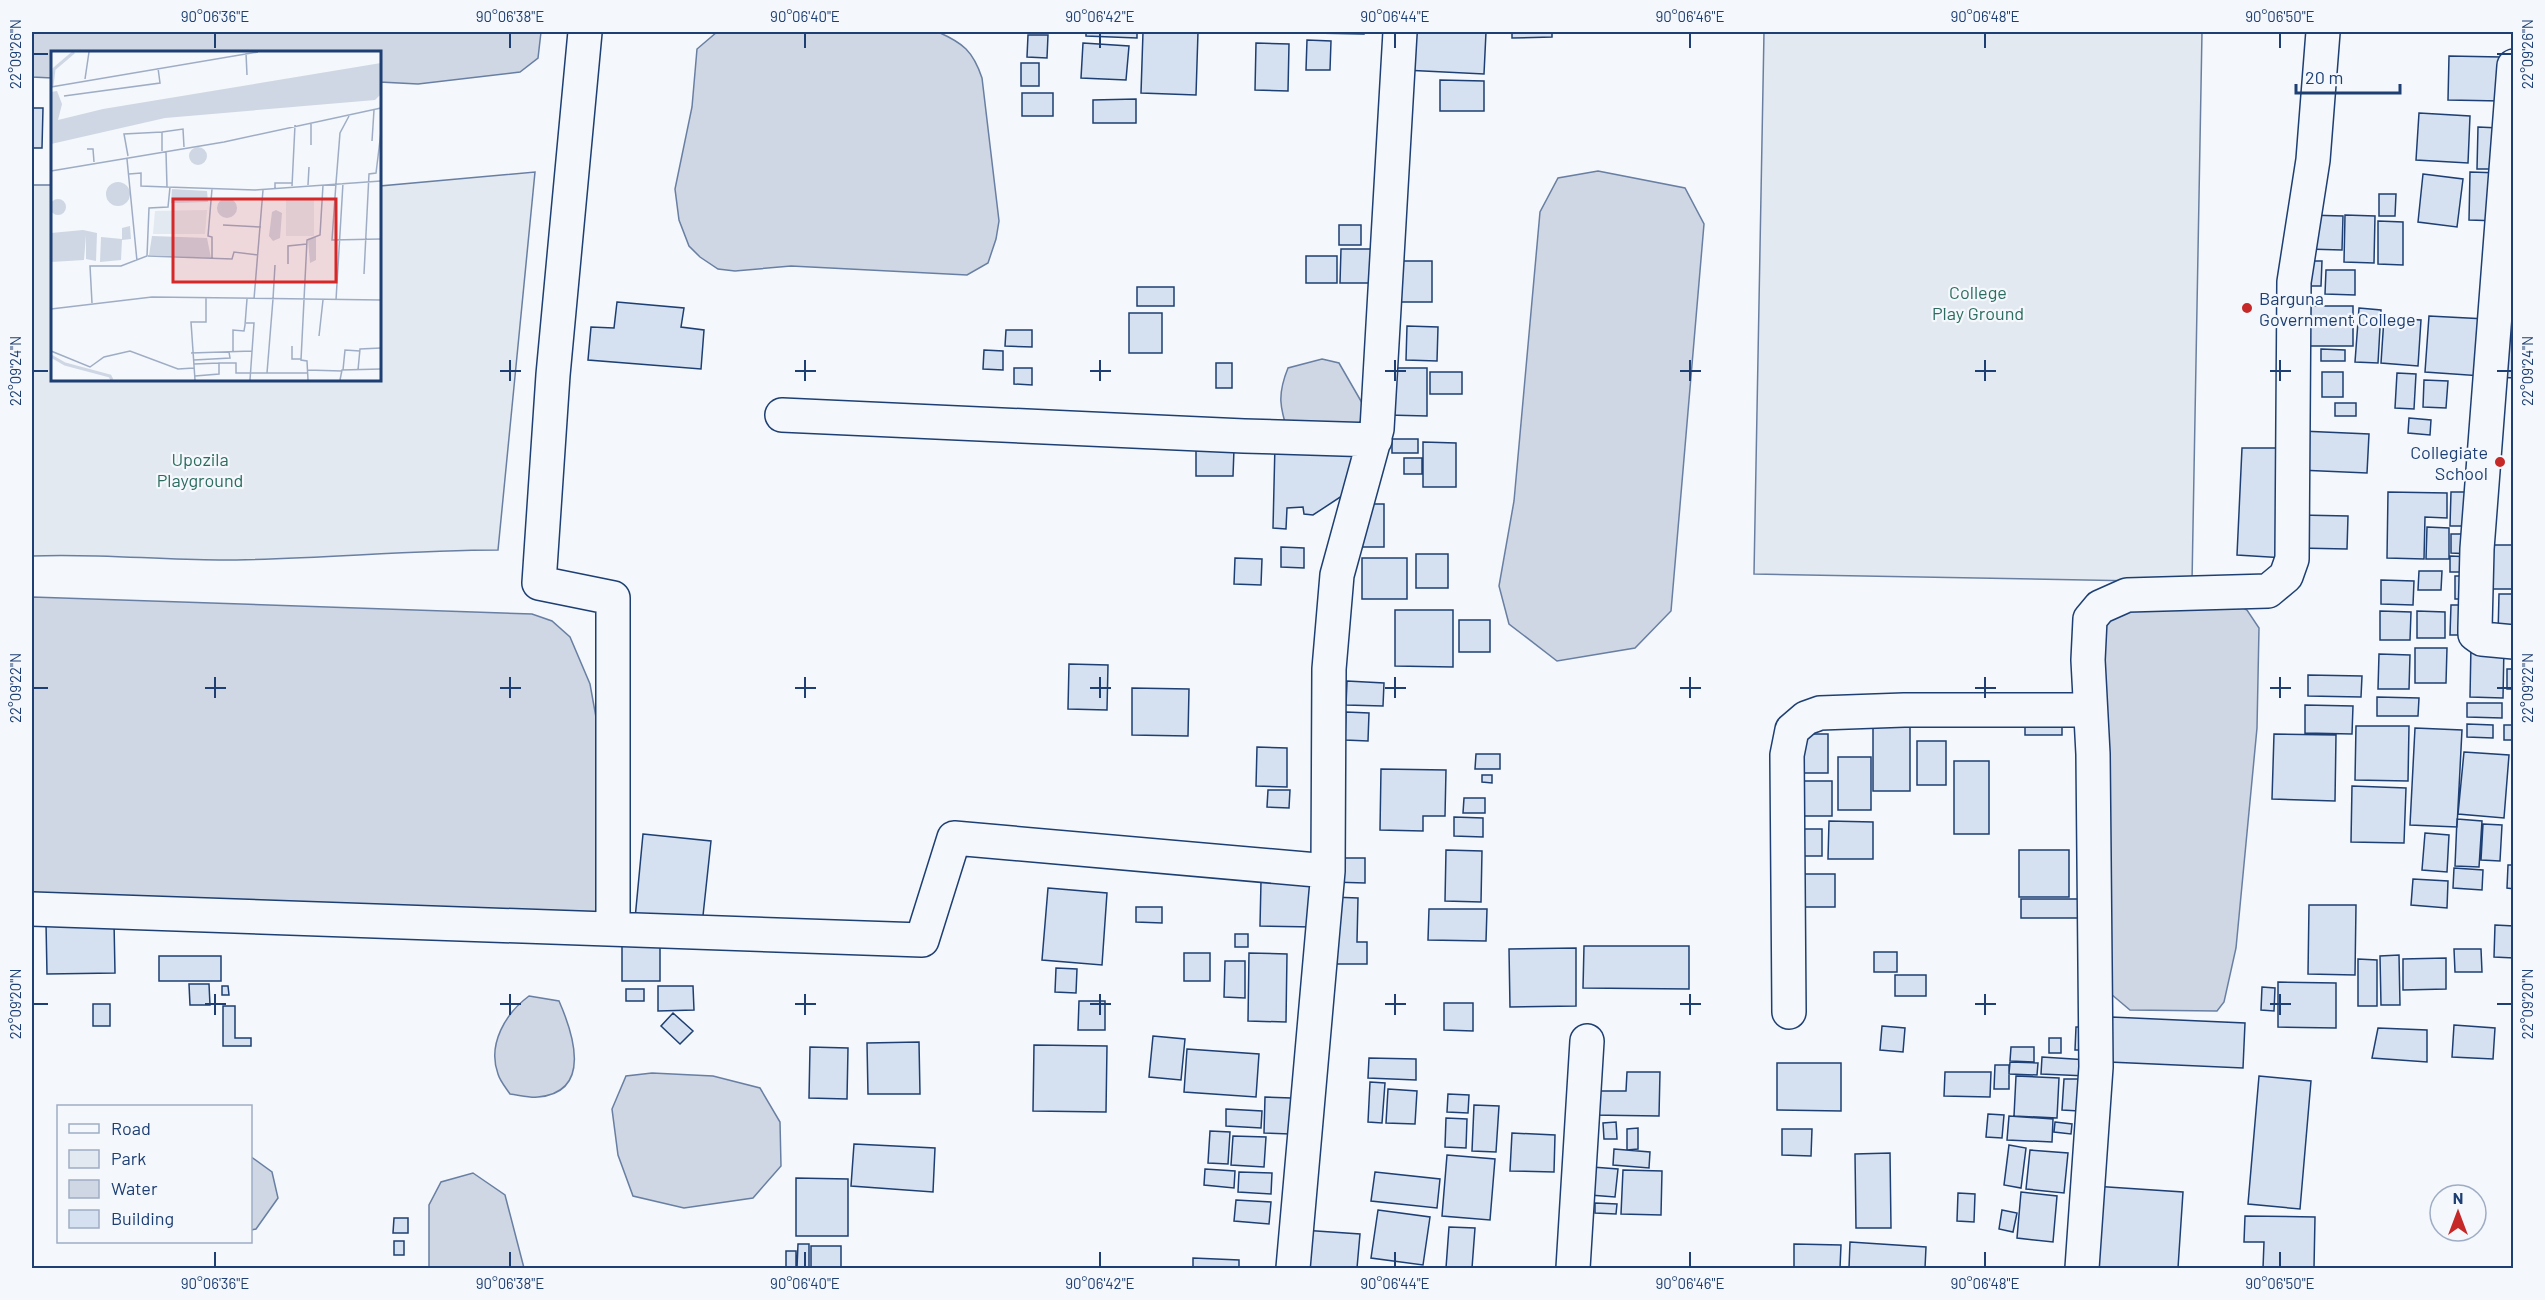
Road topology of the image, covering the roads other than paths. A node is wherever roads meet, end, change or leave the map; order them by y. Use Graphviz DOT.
graph roads {
  1 [pos="585,32"];
  2 [pos="1400,32"];
  3 [pos="2323,32"];
  4 [pos="2514,66"];
  5 [pos="782,415"];
  6 [pos="1374,440"];
  7 [pos="2514,642"];
  8 [pos="2090,710"];
  9 [pos="1328,871"];
  10 [pos="32,909"];
  11 [pos="614,927"];
  12 [pos="1789,1012"];
  13 [pos="1587,1041"];
  14 [pos="1293,1269"];
  15 [pos="1573,1269"];
  16 [pos="2082,1269"];
  1 -- 11 [label="street"];
  2 -- 6 [label="street"];
  3 -- 8 [label="street"];
  4 -- 7 [label="street"];
  5 -- 6 [label="street"];
  6 -- 9 [label="street"];
  8 -- 12 [label="street"];
  8 -- 16 [label="street"];
  9 -- 11 [label="street"];
  9 -- 14 [label="street"];
  10 -- 11 [label="street"];
  13 -- 15 [label="street"];
}
